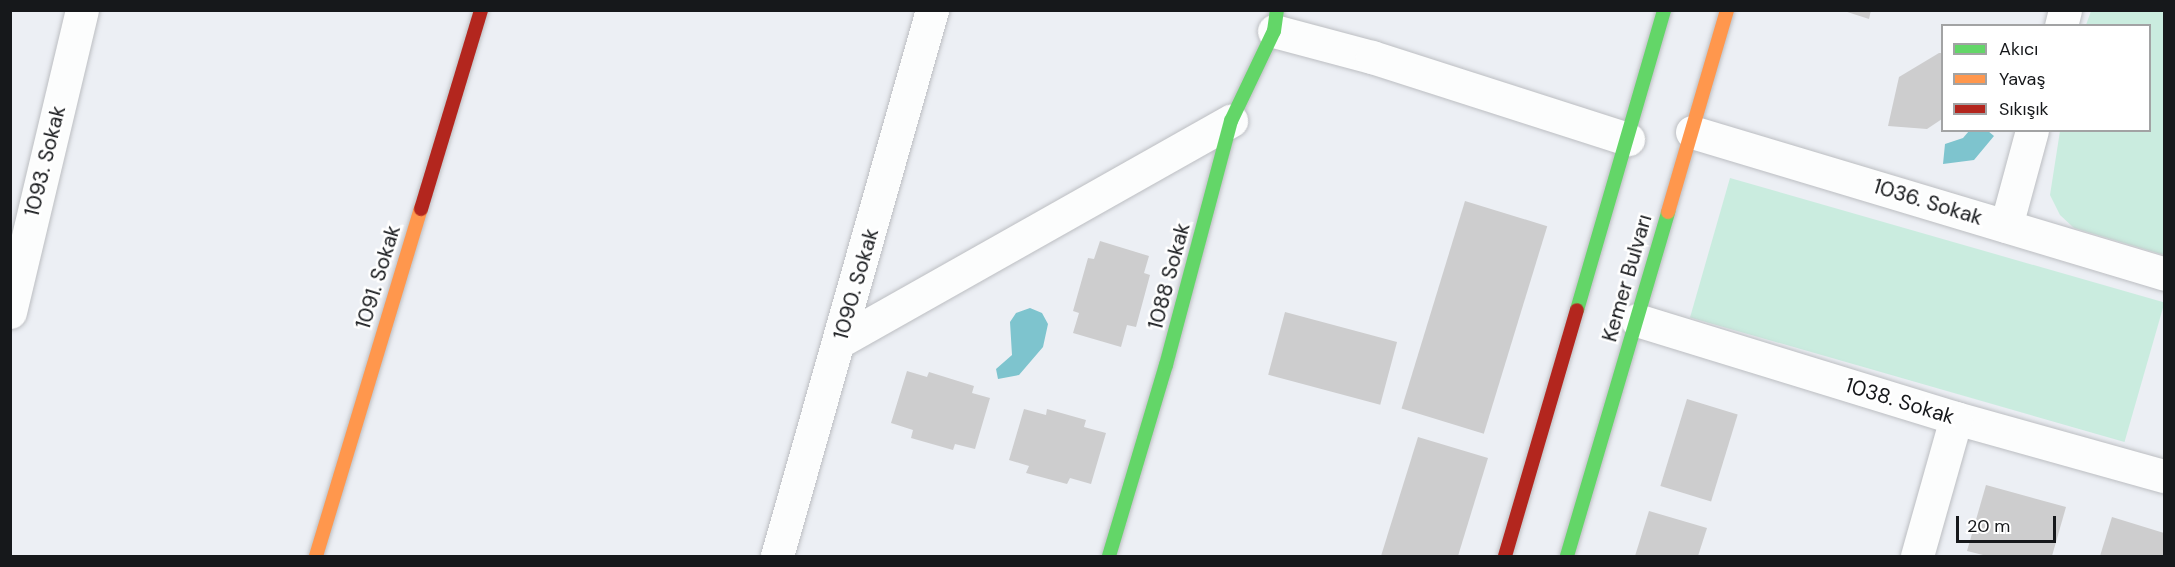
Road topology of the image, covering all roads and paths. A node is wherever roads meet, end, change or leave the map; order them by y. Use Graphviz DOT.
graph roads {
  1 [pos="82,10"];
  2 [pos="481,10"];
  3 [pos="932,10"];
  4 [pos="1664,10"];
  5 [pos="1727,10"];
  6 [pos="1276,21"];
  7 [pos="1232,121"];
  8 [pos="1692,132"];
  9 [pos="2031,132"];
  10 [pos="1628,139"];
  11 [pos="2006,226"];
  12 [pos="2164,274"];
  13 [pos="10,312"];
  14 [pos="1637,320"];
  15 [pos="840,341"];
  16 [pos="1956,418"];
  17 [pos="2164,476"];
  18 [pos="316,556"];
  19 [pos="777,556"];
  20 [pos="1108,556"];
  21 [pos="1505,556"];
  22 [pos="1567,556"];
  23 [pos="1917,556"];
  1 -- 13 [label="street, 1093. Sokak"];
  2 -- 18 [label="main road, 1091. Sokak"];
  3 -- 15 [label="street, 1090. Sokak"];
  4 -- 10 [label="main road, Kemer Bulvarı"];
  5 -- 8 [label="main road, Kemer Bulvarı"];
  6 -- 7 [label="main road, 1088 Sokak"];
  6 -- 10 [label="street"];
  7 -- 15 [label="street"];
  7 -- 20 [label="main road, 1088 Sokak"];
  8 -- 11 [label="street, 1036. Sokak"];
  8 -- 14 [label="main road, Kemer Bulvarı"];
  9 -- 11 [label="street"];
  10 -- 21 [label="main road, Kemer Bulvarı"];
  11 -- 12 [label="street, 1036. Sokak"];
  14 -- 16 [label="street, 1038. Sokak"];
  14 -- 22 [label="main road, Kemer Bulvarı"];
  15 -- 19 [label="street, 1090. Sokak"];
  16 -- 17 [label="street, 1038. Sokak"];
  16 -- 23 [label="street"];
}
